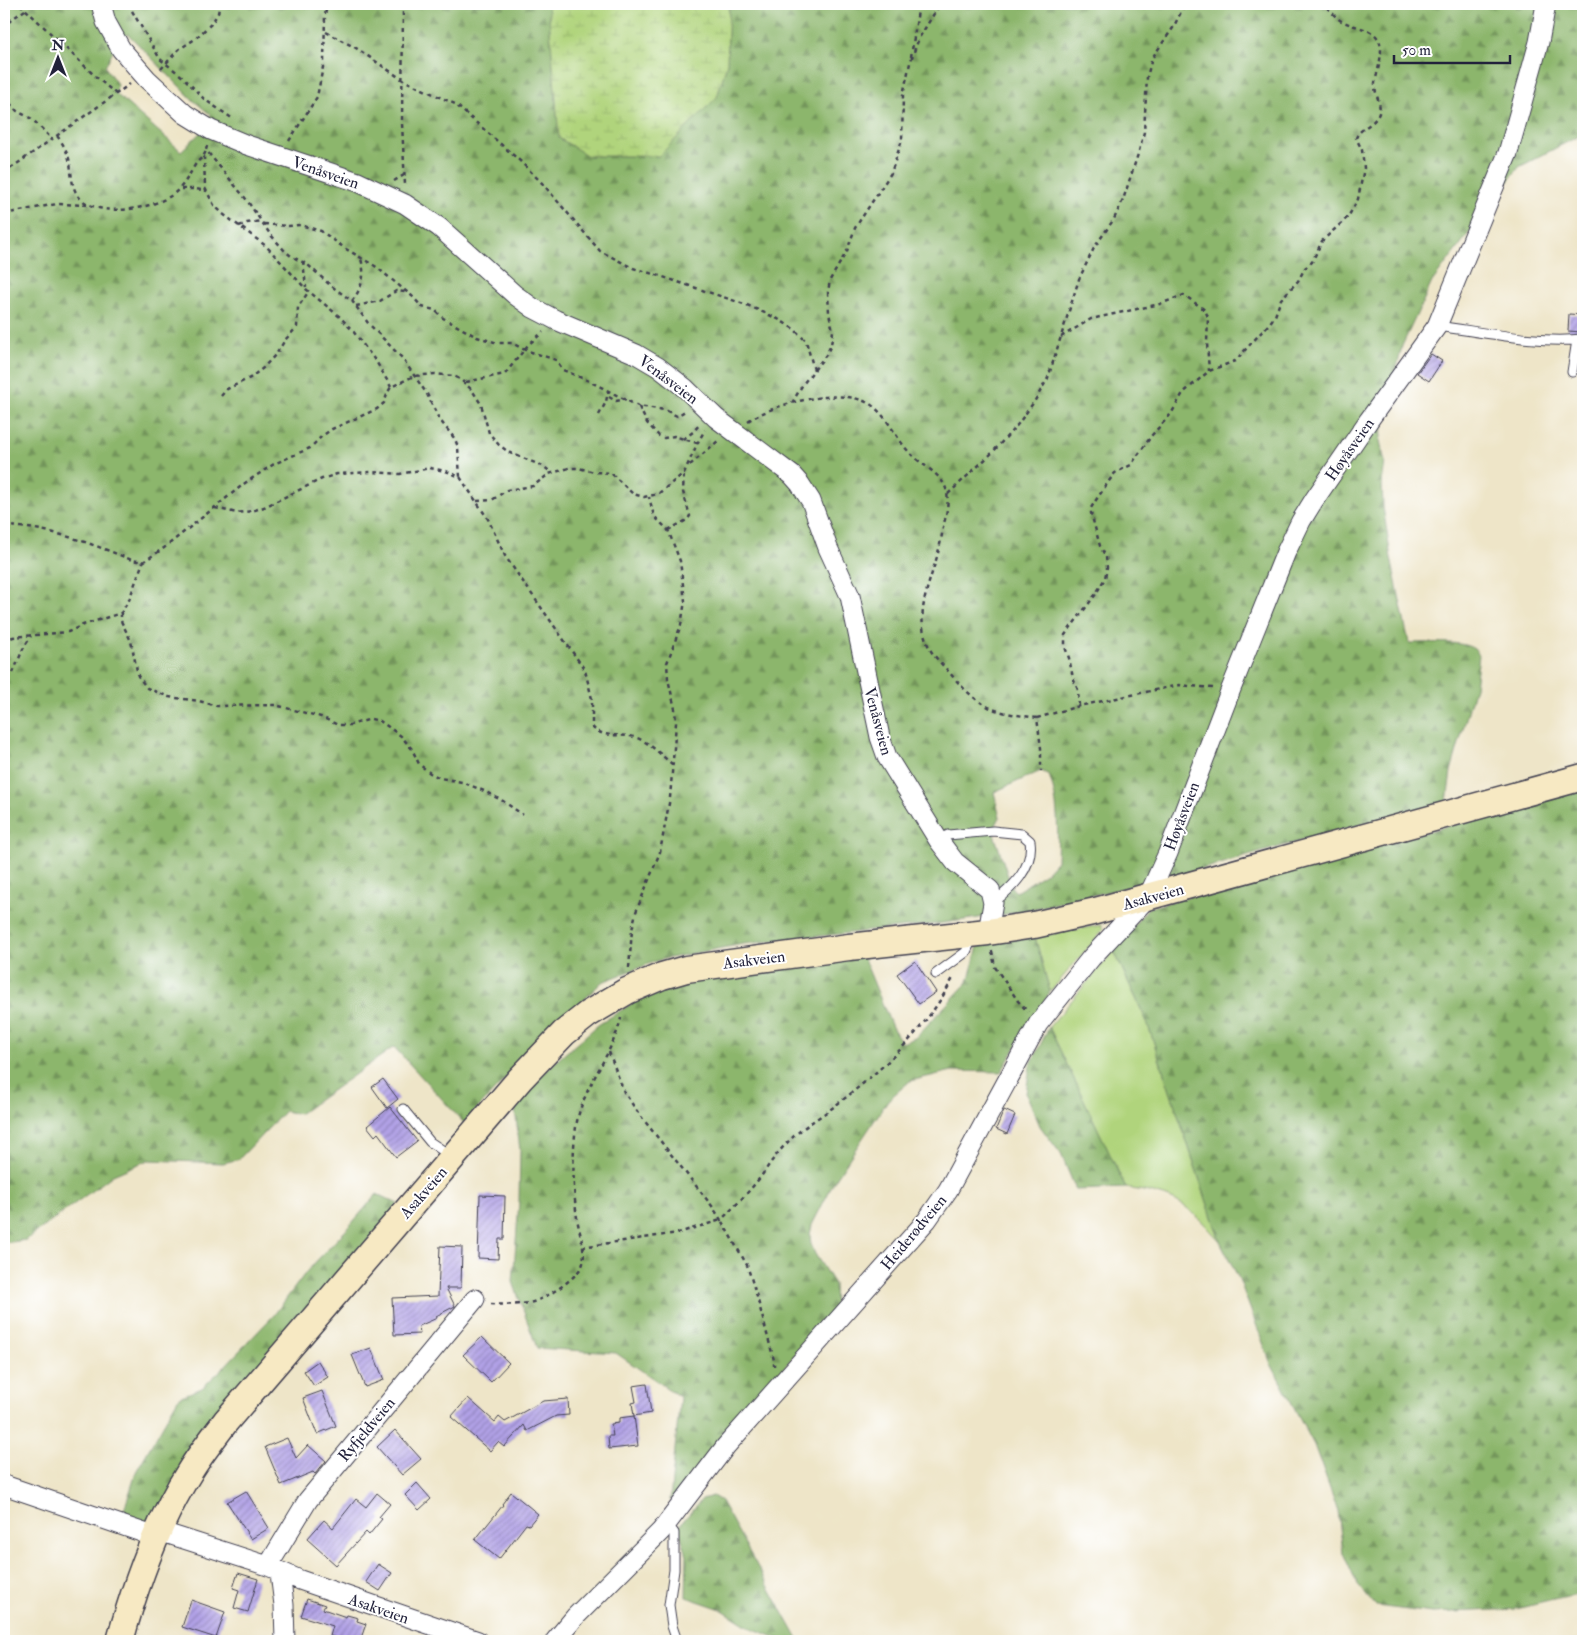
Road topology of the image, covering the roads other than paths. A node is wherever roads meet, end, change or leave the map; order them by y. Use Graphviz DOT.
graph roads {
  1 [pos="101,4"];
  2 [pos="1546,4"];
  3 [pos="1437,326"];
  4 [pos="1580,339"];
  5 [pos="1572,372"];
  6 [pos="1583,777"];
  7 [pos="939,841"];
  8 [pos="1148,897"];
  9 [pos="992,903"];
  10 [pos="976,939"];
  11 [pos="936,974"];
  12 [pos="403,1109"];
  13 [pos="454,1158"];
  14 [pos="475,1299"];
  15 [pos="4,1485"];
  16 [pos="667,1524"];
  17 [pos="158,1534"];
  18 [pos="274,1569"];
  19 [pos="120,1641"];
  20 [pos="285,1641"];
  21 [pos="478,1641"];
  22 [pos="554,1641"];
  23 [pos="677,1641"];
  1 -- 7 [label="street, Venåsveien"];
  2 -- 3 [label="street, Høyåsveien"];
  3 -- 4 [label="lane"];
  3 -- 8 [label="street, Høyåsveien"];
  4 -- 5 [label="lane"];
  6 -- 8 [label="main road, Asakveien"];
  7 -- 9 [label="street, Venåsveien"];
  7 -- 9 [label="lane"];
  8 -- 10 [label="main road, Asakveien"];
  8 -- 16 [label="street, Heiderødveien"];
  9 -- 10 [label="street"];
  10 -- 11 [label="lane"];
  10 -- 13 [label="main road, Asakveien"];
  12 -- 13 [label="lane"];
  13 -- 17 [label="main road, Asakveien"];
  14 -- 18 [label="street, Ryfjeldveien"];
  15 -- 17 [label="street"];
  16 -- 22 [label="street"];
  16 -- 23 [label="lane"];
  17 -- 18 [label="street, Asakveien"];
  17 -- 19 [label="main road, Asakveien"];
  18 -- 20 [label="street"];
  18 -- 21 [label="street, Asakveien"];
}
